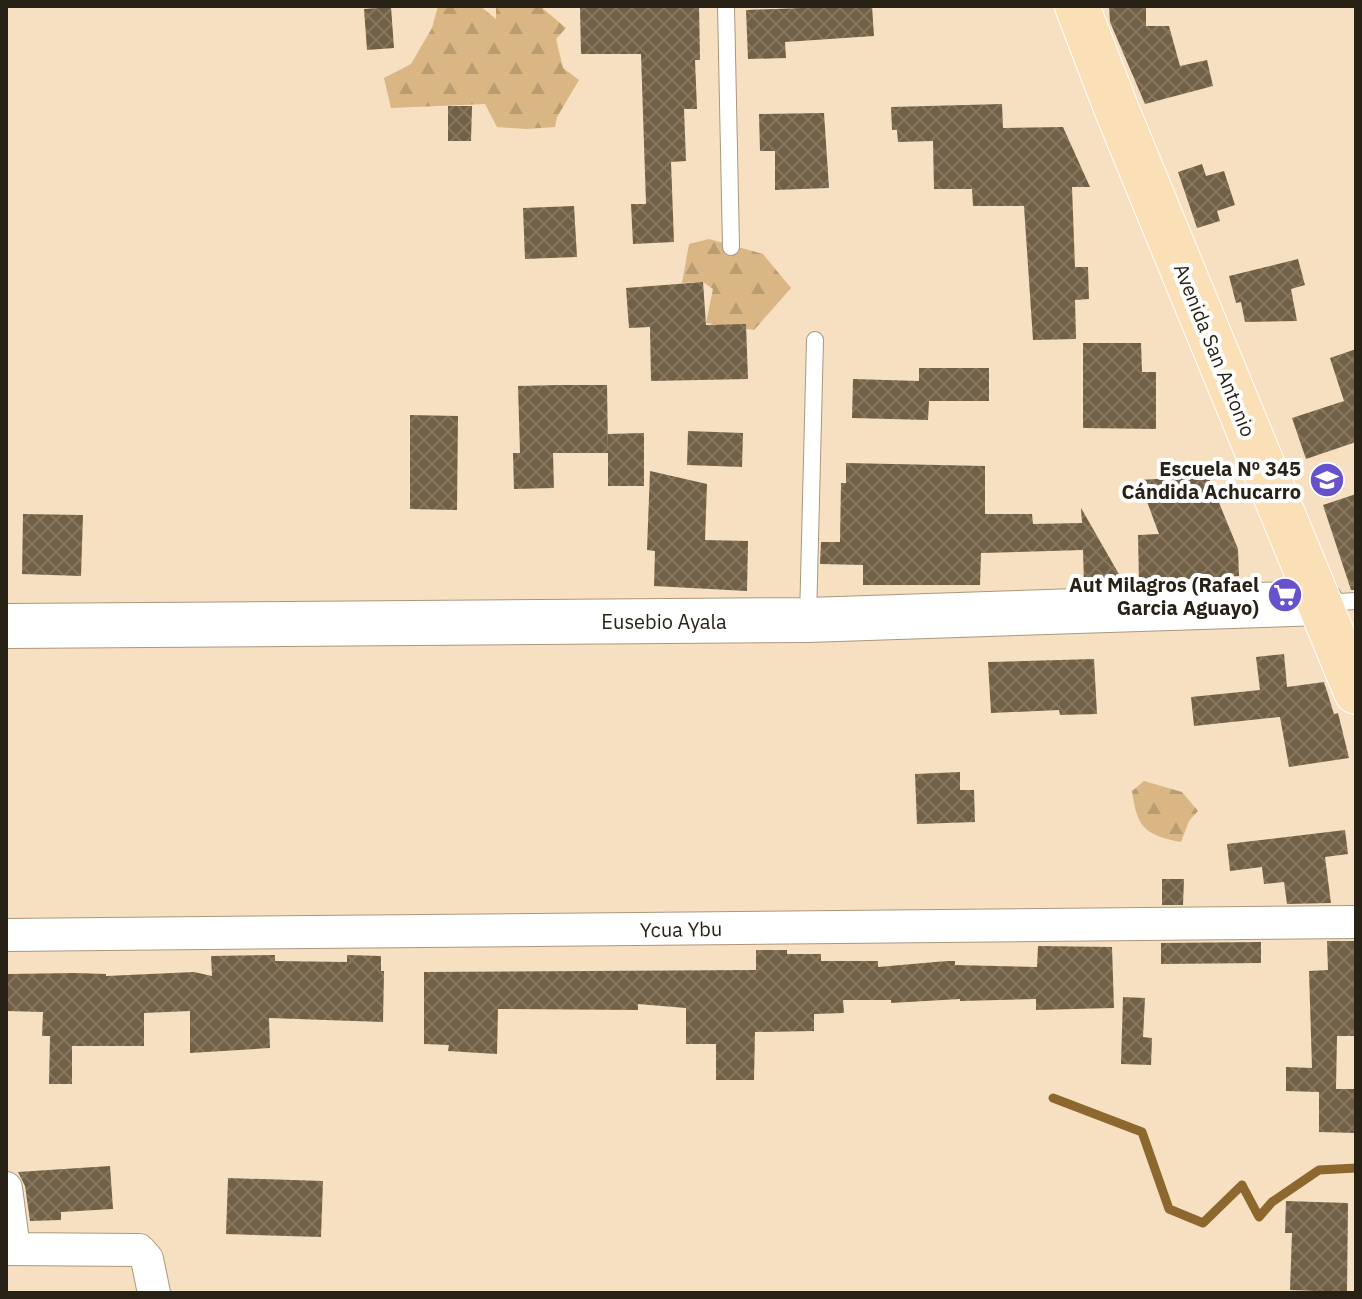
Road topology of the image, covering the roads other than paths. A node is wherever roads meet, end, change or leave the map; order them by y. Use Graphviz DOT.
graph roads {
  1 [pos="726,6"];
  2 [pos="1077,6"];
  3 [pos="731,247"];
  4 [pos="815,340"];
  5 [pos="1338,602"];
  6 [pos="808,620"];
  7 [pos="6,626"];
  8 [pos="1356,692"];
  9 [pos="1356,922"];
  10 [pos="6,935"];
  11 [pos="6,1188"];
  12 [pos="10,1249"];
  13 [pos="154,1293"];
  1 -- 3 [label="lane"];
  2 -- 5 [label="main road, Avenida San Antonio"];
  4 -- 6 [label="lane"];
  5 -- 6 [label="main road, Eusebio Ayala"];
  5 -- 8 [label="main road, Avenida San Antonio"];
  6 -- 7 [label="main road, Eusebio Ayala"];
  9 -- 10 [label="street, Ycua Ybu"];
  11 -- 12 [label="street"];
  12 -- 13 [label="street"];
}
